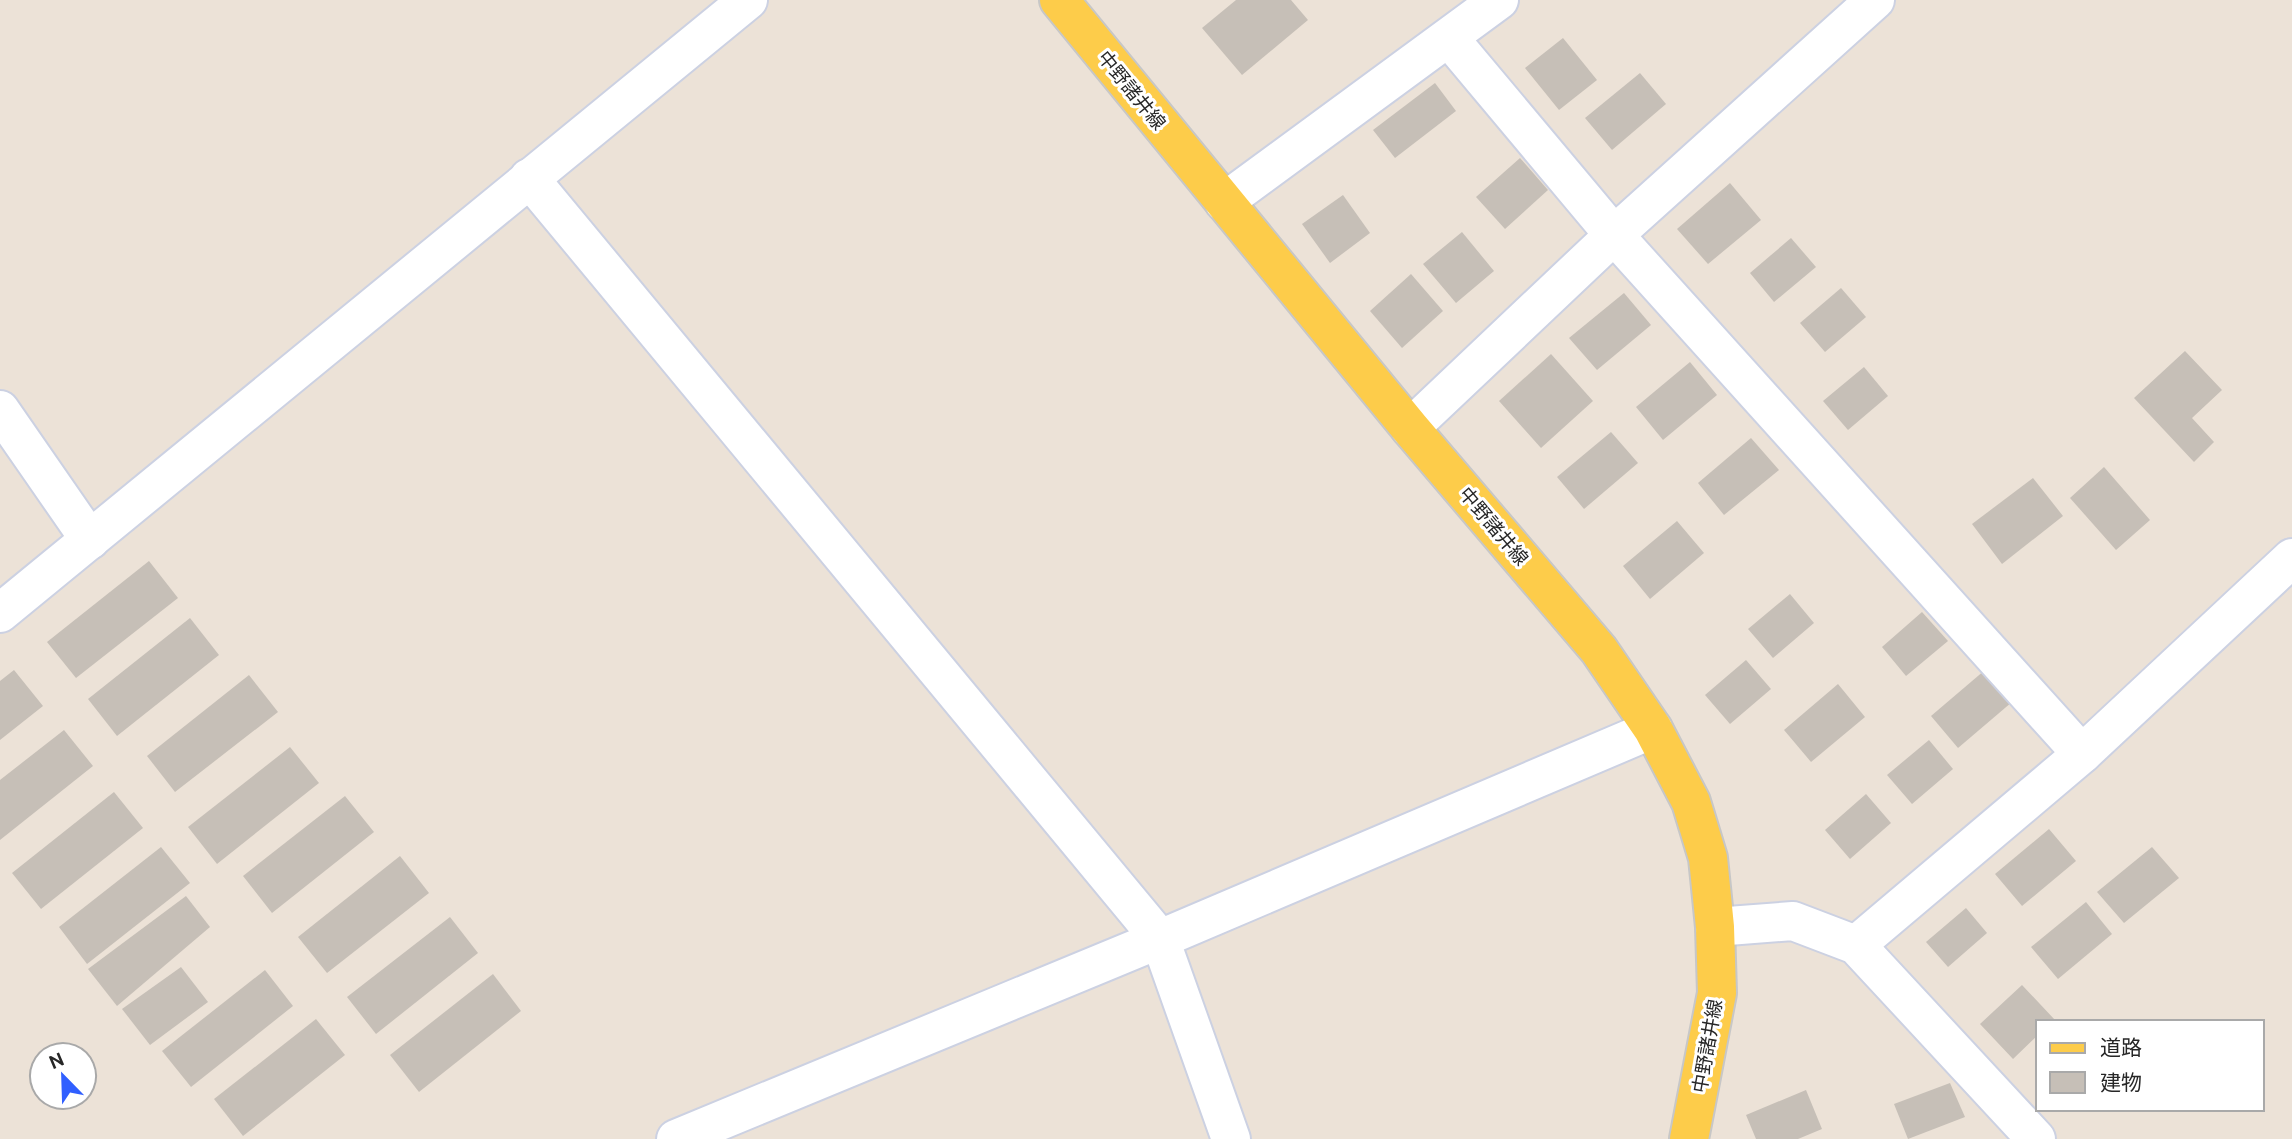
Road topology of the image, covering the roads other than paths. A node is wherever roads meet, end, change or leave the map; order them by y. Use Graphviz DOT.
graph roads {
  1 [pos="748,0"];
  2 [pos="1059,0"];
  3 [pos="1499,0"];
  4 [pos="1875,0"];
  5 [pos="1448,38"];
  6 [pos="529,178"];
  7 [pos="1224,202"];
  8 [pos="1614,235"];
  9 [pos="0,410"];
  10 [pos="1410,428"];
  11 [pos="90,540"];
  12 [pos="2292,558"];
  13 [pos="1,610"];
  14 [pos="1653,729"];
  15 [pos="2082,754"];
  16 [pos="1715,927"];
  17 [pos="1160,939"];
  18 [pos="1856,945"];
  19 [pos="676,1139"];
  20 [pos="1231,1139"];
  21 [pos="1689,1139"];
  22 [pos="2036,1139"];
  1 -- 6 [label="street"];
  2 -- 7 [label="main road, 中野諸井線"];
  3 -- 5 [label="street"];
  4 -- 8 [label="street"];
  5 -- 7 [label="street"];
  5 -- 8 [label="street"];
  6 -- 11 [label="street"];
  6 -- 17 [label="street"];
  7 -- 10 [label="main road, 中野諸井線"];
  8 -- 10 [label="street"];
  8 -- 15 [label="street"];
  9 -- 11 [label="street"];
  10 -- 14 [label="main road, 中野諸井線"];
  11 -- 13 [label="street"];
  12 -- 15 [label="street"];
  14 -- 16 [label="main road, 中野諸井線"];
  14 -- 17 [label="street"];
  15 -- 18 [label="street"];
  16 -- 18 [label="street"];
  16 -- 21 [label="main road, 中野諸井線"];
  17 -- 19 [label="street"];
  17 -- 20 [label="street"];
  18 -- 22 [label="street"];
}
